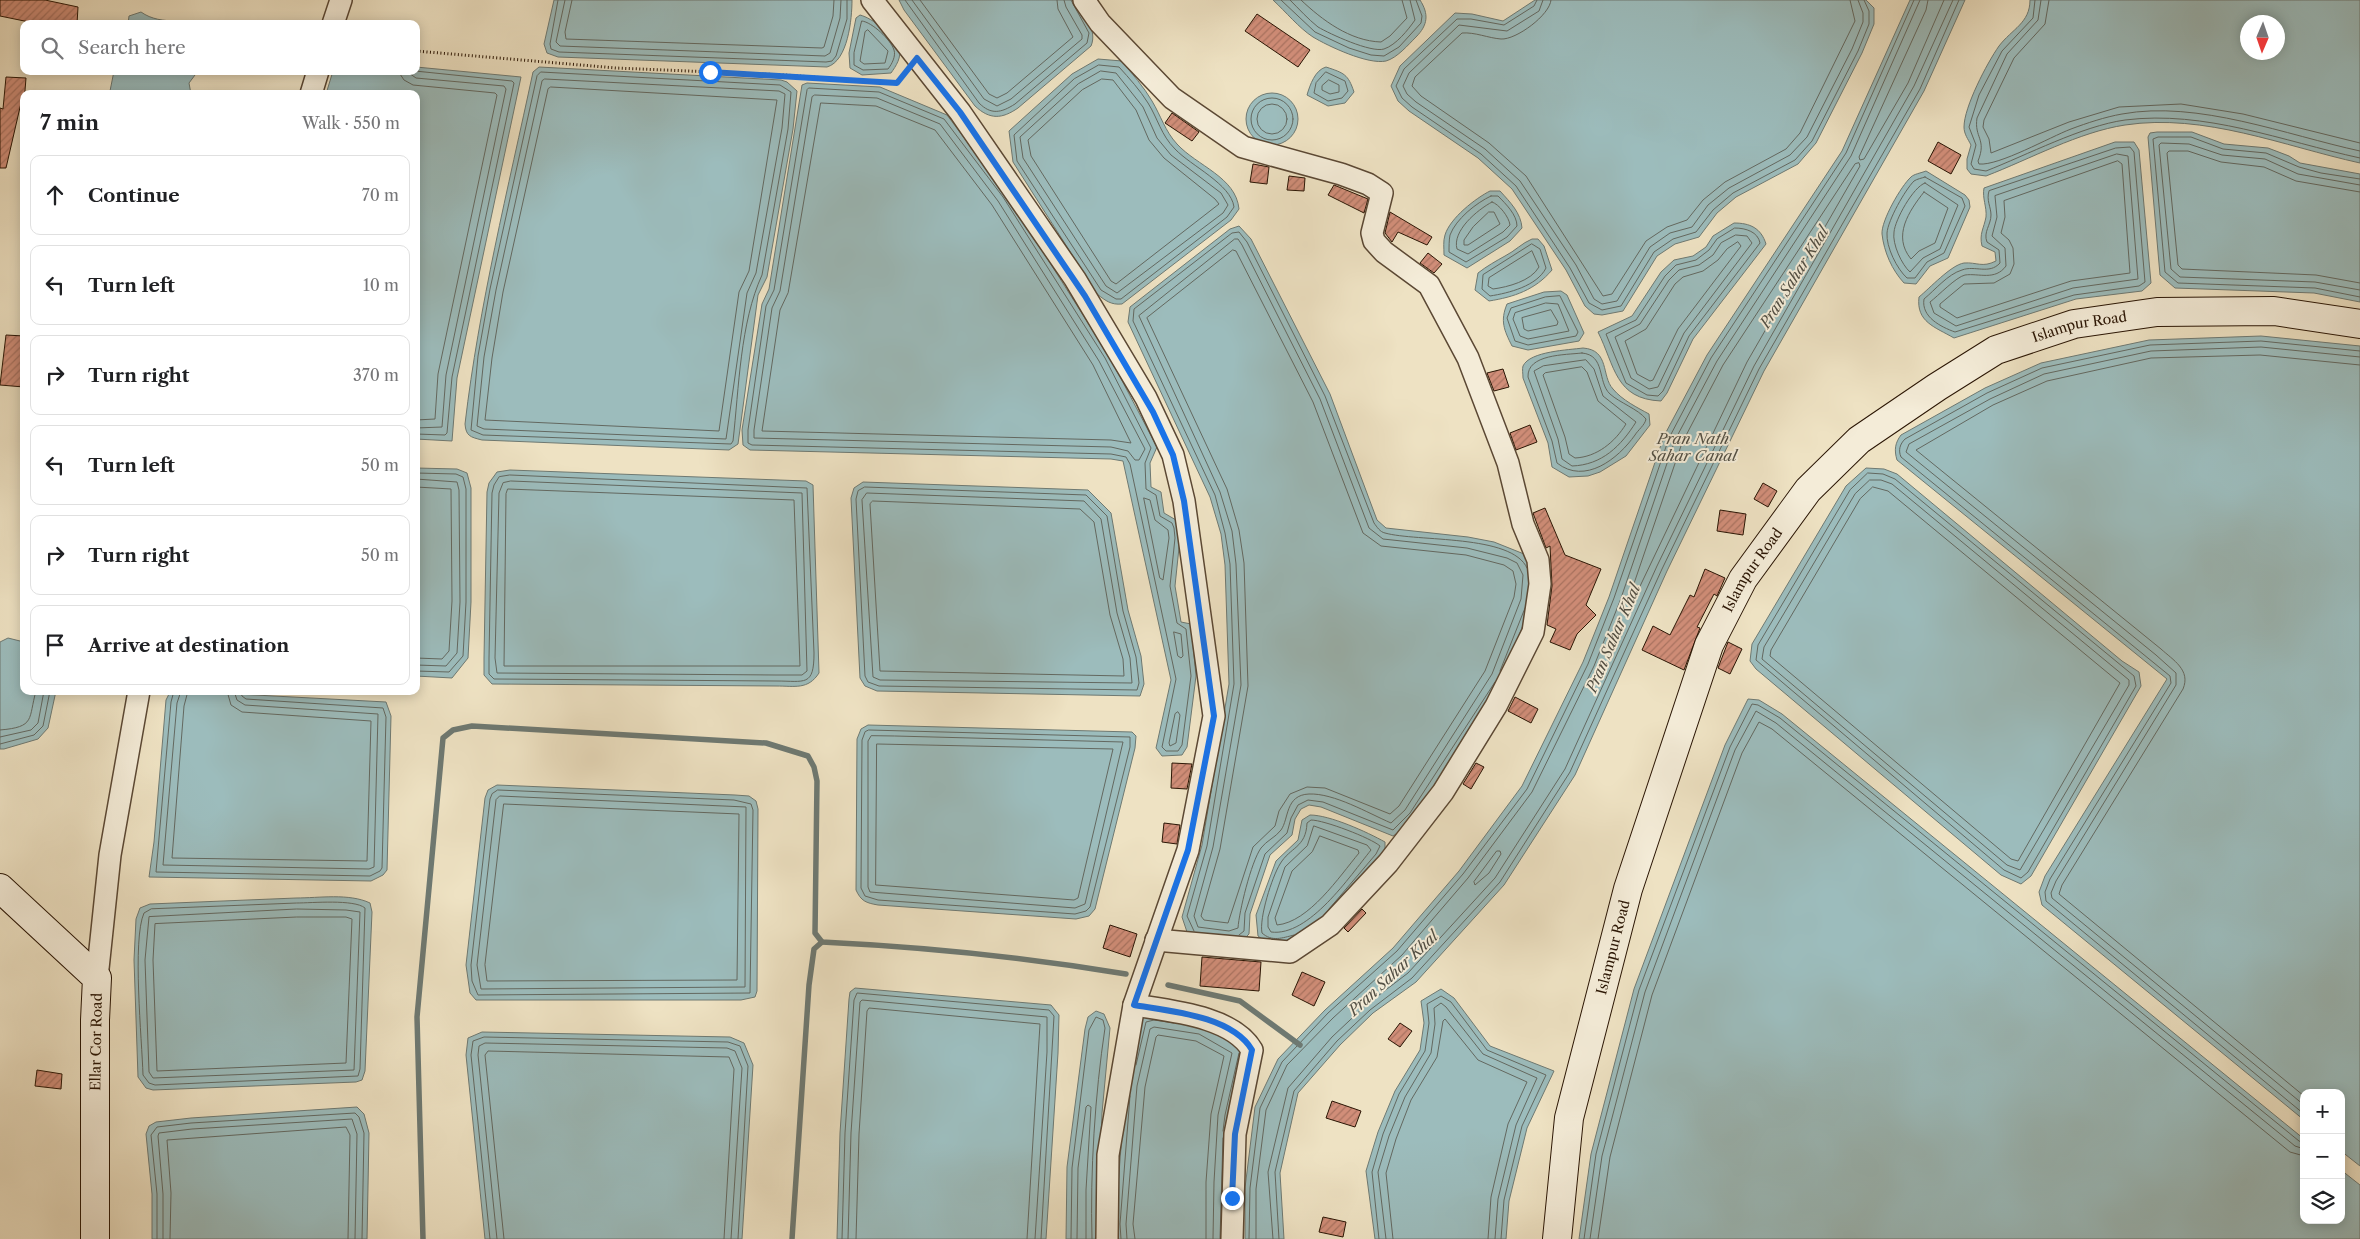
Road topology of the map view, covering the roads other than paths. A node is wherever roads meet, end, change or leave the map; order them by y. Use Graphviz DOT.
graph roads {
  1 [pos="341,0"];
  2 [pos="872,0"];
  3 [pos="1084,0"];
  4 [pos="334,20"];
  5 [pos="317,75"];
  6 [pos="312,90"];
  7 [pos="2360,324"];
  8 [pos="139,695"];
  9 [pos="0,888"];
  10 [pos="1156,940"];
  11 [pos="97,978"];
  12 [pos="1134,1005"];
  13 [pos="95,1239"];
  14 [pos="1108,1239"];
  15 [pos="1232,1239"];
  16 [pos="1558,1239"];
  1 -- 4 [label="street"];
  2 -- 10 [label="street"];
  3 -- 10 [label="street"];
  5 -- 6 [label="street"];
  7 -- 16 [label="street, Islampur Road"];
  8 -- 11 [label="street"];
  9 -- 11 [label="street, Ellar Cor Road"];
  10 -- 12 [label="street"];
  11 -- 13 [label="street, Ellar Cor Road"];
  12 -- 14 [label="street"];
  12 -- 15 [label="street"];
}
